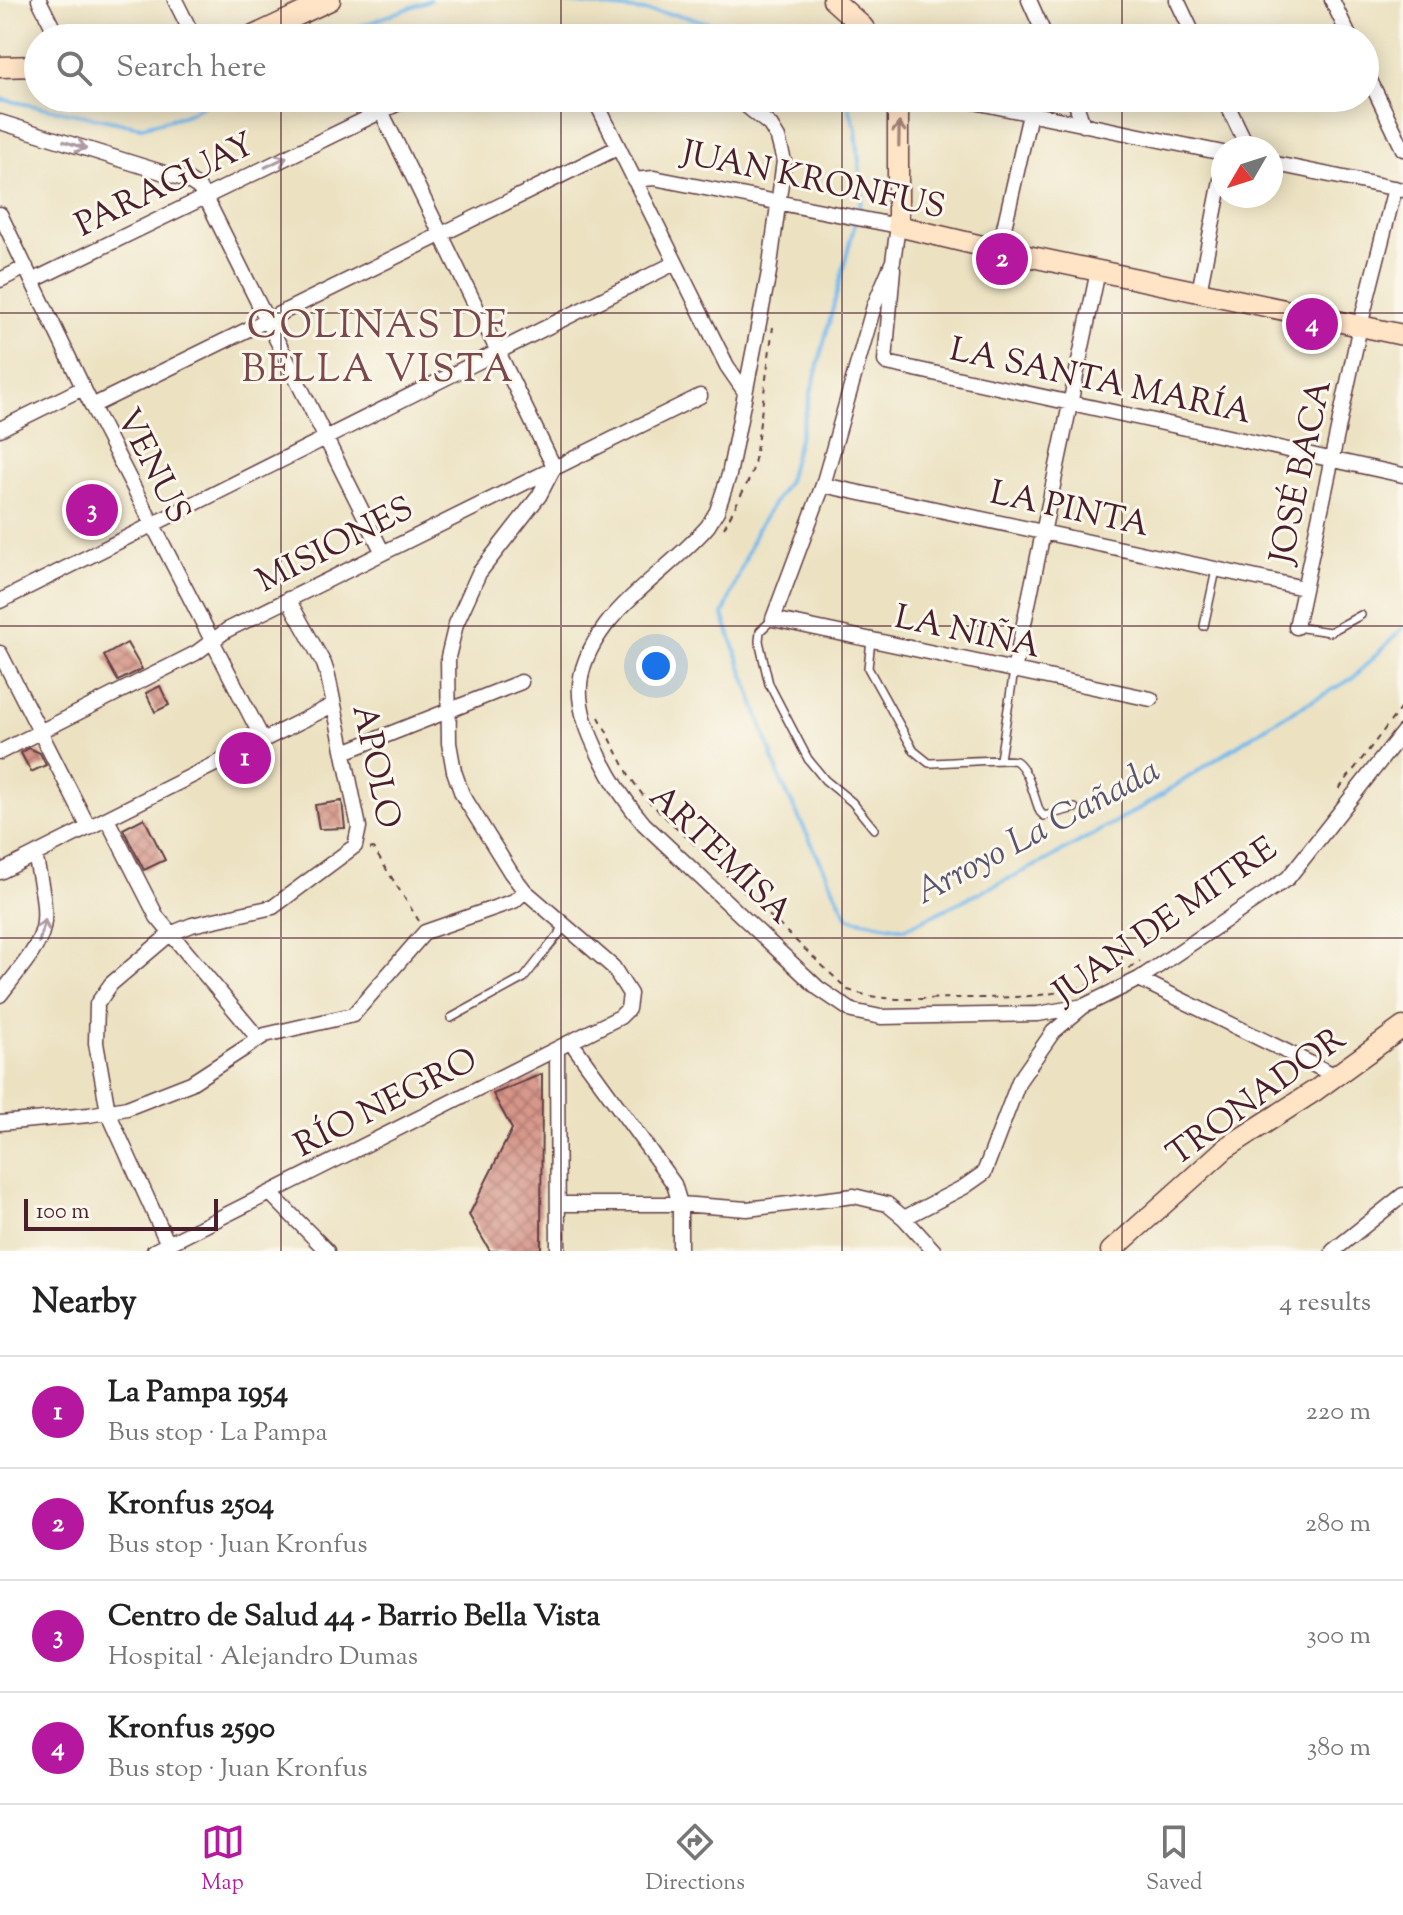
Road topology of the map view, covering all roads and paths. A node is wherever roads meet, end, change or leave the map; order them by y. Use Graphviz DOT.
graph roads {
  1 [pos="39,0"];
  2 [pos="175,0"];
  3 [pos="330,0"];
  4 [pos="833,0"];
  5 [pos="1029,0"];
  6 [pos="1177,0"];
  7 [pos="1332,0"];
  8 [pos="51,24"];
  9 [pos="187,24"];
  10 [pos="279,24"];
  11 [pos="858,24"];
  12 [pos="1040,24"];
  13 [pos="1188,24"];
  14 [pos="1343,24"];
  15 [pos="24,66"];
  16 [pos="0,67"];
  17 [pos="1379,99"];
  18 [pos="379,112"];
  19 [pos="381,112"];
  20 [pos="600,112"];
  21 [pos="754,112"];
  22 [pos="898,112"];
  23 [pos="1021,112"];
  24 [pos="1079,112"];
  25 [pos="1231,112"];
  26 [pos="1030,114"];
  27 [pos="0,122"];
  28 [pos="1083,125"];
  29 [pos="1242,136"];
  30 [pos="617,148"];
  31 [pos="1403,149"];
  32 [pos="1211,151"];
  33 [pos="1283,165"];
  34 [pos="634,180"];
  35 [pos="1399,189"];
  36 [pos="205,196"];
  37 [pos="781,202"];
  38 [pos="1216,208"];
  39 [pos="0,214"];
  40 [pos="898,226"];
  41 [pos="441,234"];
  42 [pos="999,250"];
  43 [pos="893,261"];
  44 [pos="675,263"];
  45 [pos="1098,271"];
  46 [pos="29,274"];
  47 [pos="0,280"];
  48 [pos="1199,292"];
  49 [pos="266,320"];
  50 [pos="1360,326"];
  51 [pos="1403,335"];
  52 [pos="500,353"];
  53 [pos="83,388"];
  54 [pos="745,392"];
  55 [pos="700,396"];
  56 [pos="1071,402"];
  57 [pos="92,406"];
  58 [pos="0,429"];
  59 [pos="325,439"];
  60 [pos="1332,459"];
  61 [pos="554,467"];
  62 [pos="1403,475"];
  63 [pos="823,485"];
  64 [pos="152,525"];
  65 [pos="1043,532"];
  66 [pos="382,551"];
  67 [pos="1216,570"];
  68 [pos="1304,588"];
  69 [pos="288,599"];
  70 [pos="0,601"];
  71 [pos="1361,615"];
  72 [pos="773,619"];
  73 [pos="1204,626"];
  74 [pos="1296,627"];
  75 [pos="871,640"];
  76 [pos="213,641"];
  77 [pos="0,653"];
  78 [pos="1014,671"];
  79 [pos="521,682"];
  80 [pos="1151,699"];
  81 [pos="333,705"];
  82 [pos="449,711"];
  83 [pos="39,732"];
  84 [pos="1403,732"];
  85 [pos="263,740"];
  86 [pos="0,752"];
  87 [pos="344,752"];
  88 [pos="1000,759"];
  89 [pos="1075,808"];
  90 [pos="107,819"];
  91 [pos="89,828"];
  92 [pos="874,829"];
  93 [pos="358,840"];
  94 [pos="35,855"];
  95 [pos="0,872"];
  96 [pos="525,891"];
  97 [pos="565,926"];
  98 [pos="425,932"];
  99 [pos="170,934"];
  100 [pos="1139,979"];
  101 [pos="0,995"];
  102 [pos="1084,1006"];
  103 [pos="451,1018"];
  104 [pos="1403,1027"];
  105 [pos="258,1038"];
  106 [pos="564,1046"];
  107 [pos="1336,1076"];
  108 [pos="108,1112"];
  109 [pos="0,1123"];
  110 [pos="270,1193"];
  111 [pos="1403,1195"];
  112 [pos="558,1204"];
  113 [pos="680,1204"];
  114 [pos="904,1218"];
  115 [pos="168,1244"];
  116 [pos="154,1251"];
  117 [pos="327,1251"];
  118 [pos="558,1251"];
  119 [pos="680,1251"];
  120 [pos="934,1251"];
  121 [pos="1111,1251"];
  122 [pos="1333,1251"];
  1 -- 8 [label="street"];
  2 -- 9 [label="street"];
  3 -- 10 [label="main road"];
  4 -- 11 [label="main road"];
  5 -- 12 [label="street"];
  6 -- 13 [label="street"];
  7 -- 14 [label="street"];
  15 -- 16 [label="main road"];
  17 -- 31 [label="street"];
  36 -- 18 [label="street, PARAGUAY, one-way"];
  19 -- 41 [label="street"];
  20 -- 30 [label="street"];
  21 -- 37 [label="street"];
  40 -- 22 [label="main road, one-way"];
  23 -- 26 [label="street"];
  24 -- 28 [label="street"];
  25 -- 29 [label="street"];
  26 -- 28 [label="street"];
  26 -- 42 [label="street"];
  27 -- 36 [label="street, one-way"];
  28 -- 32 [label="street"];
  30 -- 34 [label="street"];
  30 -- 41 [label="street"];
  33 -- 35 [label="street"];
  34 -- 37 [label="street, JUAN KRONFUS"];
  34 -- 44 [label="street"];
  35 -- 50 [label="street, JOSÉ BACA"];
  36 -- 46 [label="street, PARAGUAY"];
  36 -- 49 [label="street"];
  37 -- 40 [label="street, JUAN KRONFUS"];
  37 -- 54 [label="street, ARTEMISA"];
  38 -- 48 [label="street"];
  39 -- 46 [label="street, VENUS"];
  40 -- 42 [label="main road, JUAN KRONFUS"];
  40 -- 43 [label="street"];
  41 -- 49 [label="street"];
  41 -- 52 [label="street"];
  42 -- 45 [label="main road, JUAN KRONFUS"];
  43 -- 56 [label="street, LA SANTA MARÍA"];
  43 -- 63 [label="street"];
  44 -- 52 [label="street"];
  44 -- 54 [label="street"];
  45 -- 48 [label="main road, JUAN KRONFUS"];
  45 -- 56 [label="street"];
  46 -- 47 [label="street, PARAGUAY"];
  46 -- 53 [label="street, VENUS"];
  48 -- 50 [label="main road, JUAN KRONFUS"];
  49 -- 57 [label="street"];
  49 -- 59 [label="street"];
  50 -- 51 [label="main road, JUAN KRONFUS"];
  50 -- 60 [label="street, JOSÉ BACA"];
  52 -- 59 [label="street"];
  52 -- 61 [label="street"];
  53 -- 57 [label="street, VENUS"];
  53 -- 58 [label="street"];
  54 -- 102 [label="street, ARTEMISA"];
  55 -- 61 [label="street, MISIONES"];
  56 -- 60 [label="street, LA SANTA MARÍA"];
  56 -- 65 [label="street"];
  57 -- 64 [label="street, VENUS"];
  59 -- 64 [label="street"];
  59 -- 66 [label="street"];
  60 -- 62 [label="street, LA SANTA MARÍA"];
  60 -- 68 [label="street, JOSÉ BACA"];
  61 -- 66 [label="street, MISIONES"];
  61 -- 82 [label="street"];
  63 -- 65 [label="street, LA PINTA"];
  63 -- 72 [label="street"];
  64 -- 70 [label="street"];
  64 -- 76 [label="street, VENUS"];
  65 -- 67 [label="street, LA PINTA"];
  65 -- 78 [label="street"];
  66 -- 69 [label="street, MISIONES"];
  67 -- 68 [label="street, LA PINTA"];
  67 -- 73 [label="lane"];
  68 -- 74 [label="street, JOSÉ BACA"];
  69 -- 76 [label="street, MISIONES"];
  69 -- 81 [label="street, APOLO"];
  71 -- 74 [label="lane"];
  72 -- 75 [label="street, LA NIÑA"];
  72 -- 92 [label="lane"];
  75 -- 78 [label="street, LA NIÑA"];
  75 -- 88 [label="lane"];
  76 -- 83 [label="street, MISIONES"];
  76 -- 85 [label="street, VENUS"];
  77 -- 83 [label="street"];
  78 -- 80 [label="street, LA NIÑA"];
  78 -- 88 [label="lane"];
  79 -- 82 [label="street"];
  81 -- 85 [label="street"];
  81 -- 87 [label="street, APOLO"];
  82 -- 87 [label="street"];
  82 -- 96 [label="street"];
  83 -- 86 [label="street, MISIONES"];
  83 -- 91 [label="street"];
  84 -- 100 [label="street, JUAN DE MITRE"];
  85 -- 90 [label="street"];
  87 -- 93 [label="street, APOLO"];
  88 -- 89 [label="lane"];
  90 -- 91 [label="street"];
  90 -- 99 [label="street"];
  91 -- 94 [label="street"];
  93 -- 98 [label="path, APOLO"];
  93 -- 99 [label="street"];
  94 -- 95 [label="street"];
  101 -- 94 [label="street, one-way"];
  96 -- 97 [label="street"];
  96 -- 98 [label="street"];
  97 -- 103 [label="lane"];
  97 -- 106 [label="street, RÍO NEGRO"];
  98 -- 105 [label="street"];
  99 -- 105 [label="street"];
  99 -- 108 [label="street"];
  100 -- 102 [label="street, JUAN DE MITRE"];
  100 -- 107 [label="street"];
  102 -- 114 [label="street, JUAN DE MITRE"];
  104 -- 107 [label="main road, TRONADOR"];
  105 -- 108 [label="street"];
  106 -- 110 [label="street, RÍO NEGRO"];
  106 -- 112 [label="street"];
  106 -- 113 [label="street"];
  107 -- 121 [label="main road, TRONADOR"];
  108 -- 109 [label="street"];
  108 -- 115 [label="street"];
  110 -- 115 [label="street, RÍO NEGRO"];
  110 -- 117 [label="street"];
  111 -- 122 [label="street"];
  112 -- 113 [label="street"];
  112 -- 118 [label="street"];
  113 -- 114 [label="street"];
  113 -- 119 [label="street"];
  114 -- 120 [label="street"];
  115 -- 116 [label="street, RÍO NEGRO"];
}
